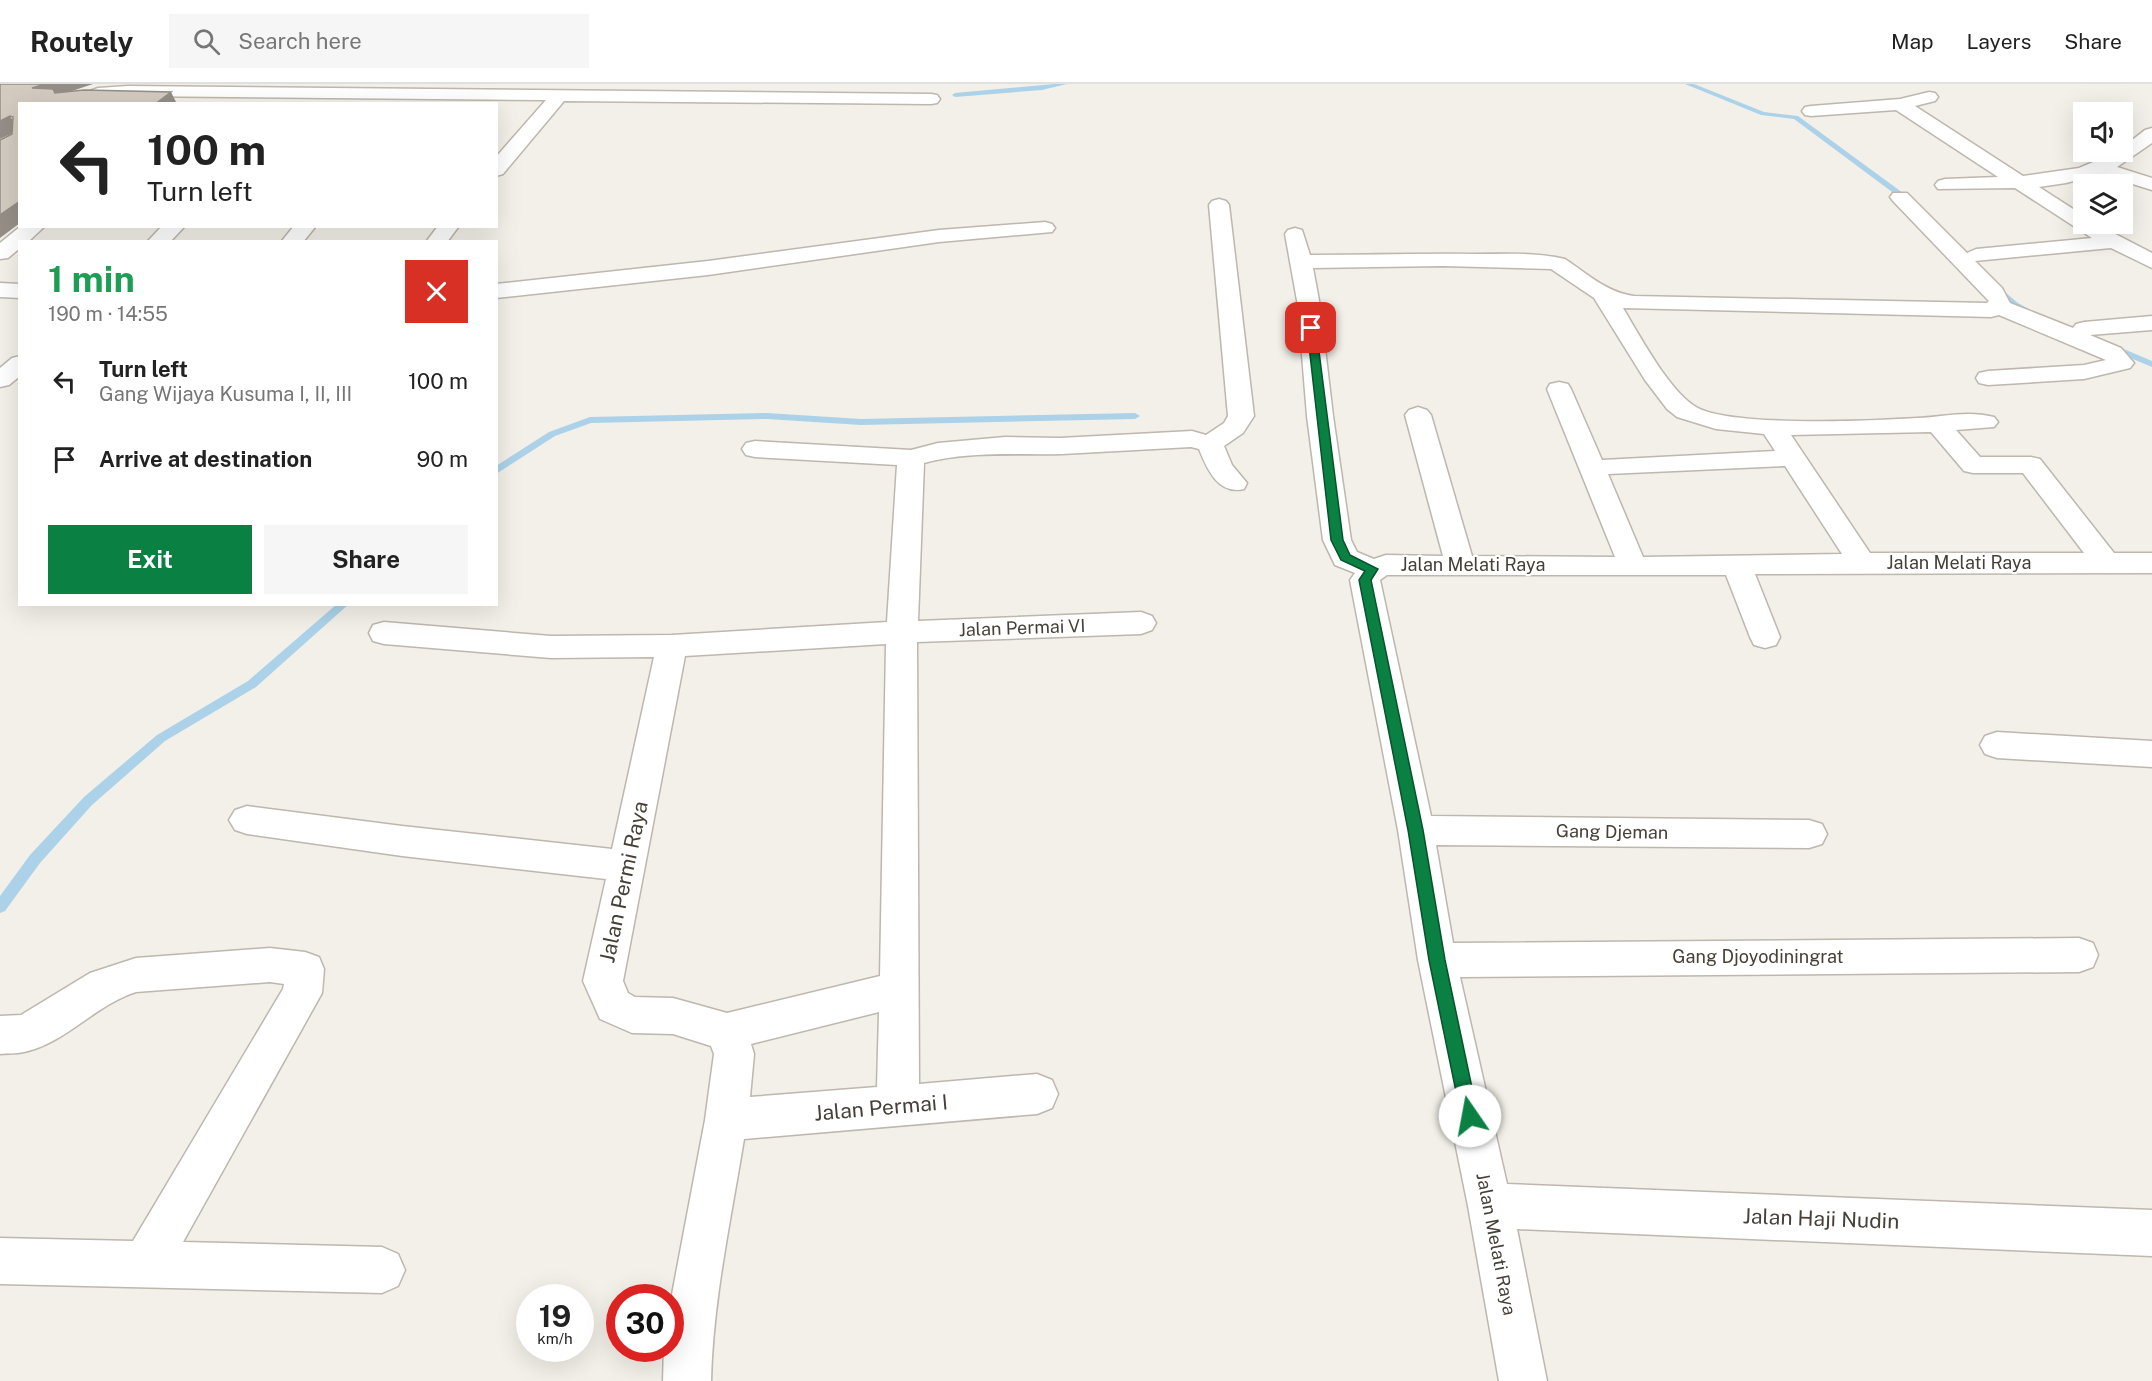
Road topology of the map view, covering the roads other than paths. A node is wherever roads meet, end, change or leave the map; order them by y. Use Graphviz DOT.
graph roads {
  1 [pos="461,90"];
  2 [pos="806,91"];
  3 [pos="212,92"];
  4 [pos="559,96"];
  5 [pos="1929,97"];
  6 [pos="325,99"];
  7 [pos="931,99"];
  8 [pos="77,100"];
  9 [pos="425,100"];
  10 [pos="200,102"];
  11 [pos="1900,104"];
  12 [pos="1811,111"];
  13 [pos="2152,134"];
  14 [pos="498,168"];
  15 [pos="2100,168"];
  16 [pos="2016,181"];
  17 [pos="2152,184"];
  18 [pos="1945,185"];
  19 [pos="1900,197"];
  20 [pos="1219,205"];
  21 [pos="31,228"];
  22 [pos="173,228"];
  23 [pos="304,228"];
  24 [pos="447,228"];
  25 [pos="1045,228"];
  26 [pos="1295,234"];
  27 [pos="159,240"];
  28 [pos="293,240"];
  29 [pos="438,240"];
  30 [pos="2113,242"];
  31 [pos="0,253"];
  32 [pos="1976,255"];
  33 [pos="1302,262"];
  34 [pos="2152,262"];
  35 [pos="0,290"];
  36 [pos="18,291"];
  37 [pos="498,291"];
  38 [pos="1603,294"];
  39 [pos="1998,306"];
  40 [pos="2152,323"];
  41 [pos="2084,329"];
  42 [pos="18,365"];
  43 [pos="1988,378"];
  44 [pos="0,380"];
  45 [pos="1558,389"];
  46 [pos="1418,415"];
  47 [pos="1985,422"];
  48 [pos="1937,423"];
  49 [pos="1773,428"];
  50 [pos="1210,444"];
  51 [pos="755,449"];
  52 [pos="911,458"];
  53 [pos="1795,458"];
  54 [pos="1609,466"];
  55 [pos="1234,483"];
  56 [pos="2106,562"];
  57 [pos="1862,563"];
  58 [pos="2151,564"];
  59 [pos="1460,565"];
  60 [pos="1633,567"];
  61 [pos="1738,567"];
  62 [pos="1372,569"];
  63 [pos="1141,623"];
  64 [pos="902,632"];
  65 [pos="384,633"];
  66 [pos="1765,637"];
  67 [pos="672,646"];
  68 [pos="1997,745"];
  69 [pos="2152,754"];
  70 [pos="246,820"];
  71 [pos="1416,830"];
  72 [pos="1809,834"];
  73 [pos="627,866"];
  74 [pos="2079,955"];
  75 [pos="1437,960"];
  76 [pos="898,989"];
  77 [pos="727,1032"];
  78 [pos="0,1035"];
  79 [pos="1037,1094"];
  80 [pos="898,1107"];
  81 [pos="726,1120"];
  82 [pos="1490,1206"];
  83 [pos="2152,1233"];
  84 [pos="0,1262"];
  85 [pos="145,1265"];
  86 [pos="382,1270"];
  87 [pos="687,1381"];
  88 [pos="1523,1381"];
  1 -- 4 [label="street"];
  1 -- 9 [label="street"];
  2 -- 4 [label="street"];
  2 -- 7 [label="street"];
  3 -- 6 [label="street"];
  3 -- 8 [label="street"];
  3 -- 10 [label="street"];
  4 -- 14 [label="street"];
  5 -- 11 [label="street"];
  6 -- 9 [label="street"];
  11 -- 12 [label="street"];
  11 -- 16 [label="street"];
  13 -- 15 [label="street"];
  15 -- 16 [label="street"];
  15 -- 17 [label="street"];
  16 -- 18 [label="street"];
  16 -- 30 [label="street"];
  19 -- 39 [label="street"];
  20 -- 50 [label="street"];
  21 -- 31 [label="street"];
  22 -- 27 [label="street"];
  23 -- 28 [label="street"];
  24 -- 29 [label="street"];
  25 -- 37 [label="street"];
  26 -- 33 [label="street"];
  30 -- 32 [label="street"];
  30 -- 34 [label="street"];
  33 -- 38 [label="street"];
  33 -- 62 [label="street"];
  35 -- 36 [label="street"];
  38 -- 39 [label="street"];
  38 -- 49 [label="street"];
  39 -- 43 [label="street"];
  40 -- 41 [label="street"];
  42 -- 44 [label="street"];
  45 -- 60 [label="street"];
  46 -- 59 [label="street"];
  47 -- 48 [label="street"];
  48 -- 49 [label="street"];
  48 -- 56 [label="street"];
  49 -- 53 [label="street"];
  50 -- 52 [label="street"];
  50 -- 55 [label="street"];
  51 -- 52 [label="street"];
  52 -- 64 [label="street"];
  53 -- 54 [label="street"];
  53 -- 57 [label="street"];
  56 -- 57 [label="street, Jalan Melati Raya"];
  56 -- 58 [label="street, Jalan Melati Raya"];
  57 -- 61 [label="street, Jalan Melati Raya"];
  59 -- 60 [label="street, Jalan Melati Raya"];
  59 -- 62 [label="street, Jalan Melati Raya"];
  60 -- 61 [label="street, Jalan Melati Raya"];
  61 -- 66 [label="street"];
  62 -- 71 [label="street, Jalan Melati Raya"];
  63 -- 64 [label="street, Jalan Permai VI"];
  64 -- 67 [label="street, Jalan Permai VI"];
  64 -- 76 [label="street"];
  65 -- 67 [label="street, Jalan Permai VI"];
  67 -- 73 [label="street, Jalan Permi Raya"];
  68 -- 69 [label="street"];
  70 -- 73 [label="street"];
  71 -- 72 [label="street, Gang Djeman"];
  71 -- 75 [label="street, Jalan Melati Raya"];
  73 -- 77 [label="street, Jalan Permi Raya"];
  74 -- 75 [label="street, Gang Djoyodiningrat"];
  75 -- 82 [label="street, Jalan Melati Raya"];
  76 -- 77 [label="street"];
  76 -- 80 [label="street"];
  77 -- 81 [label="street"];
  78 -- 85 [label="street"];
  79 -- 80 [label="street, Jalan Permai I"];
  80 -- 81 [label="street, Jalan Permai I"];
  81 -- 87 [label="street"];
  82 -- 83 [label="street, Jalan Haji Nudin"];
  82 -- 88 [label="street, Jalan Melati Raya"];
  84 -- 85 [label="street"];
  85 -- 86 [label="street"];
}
